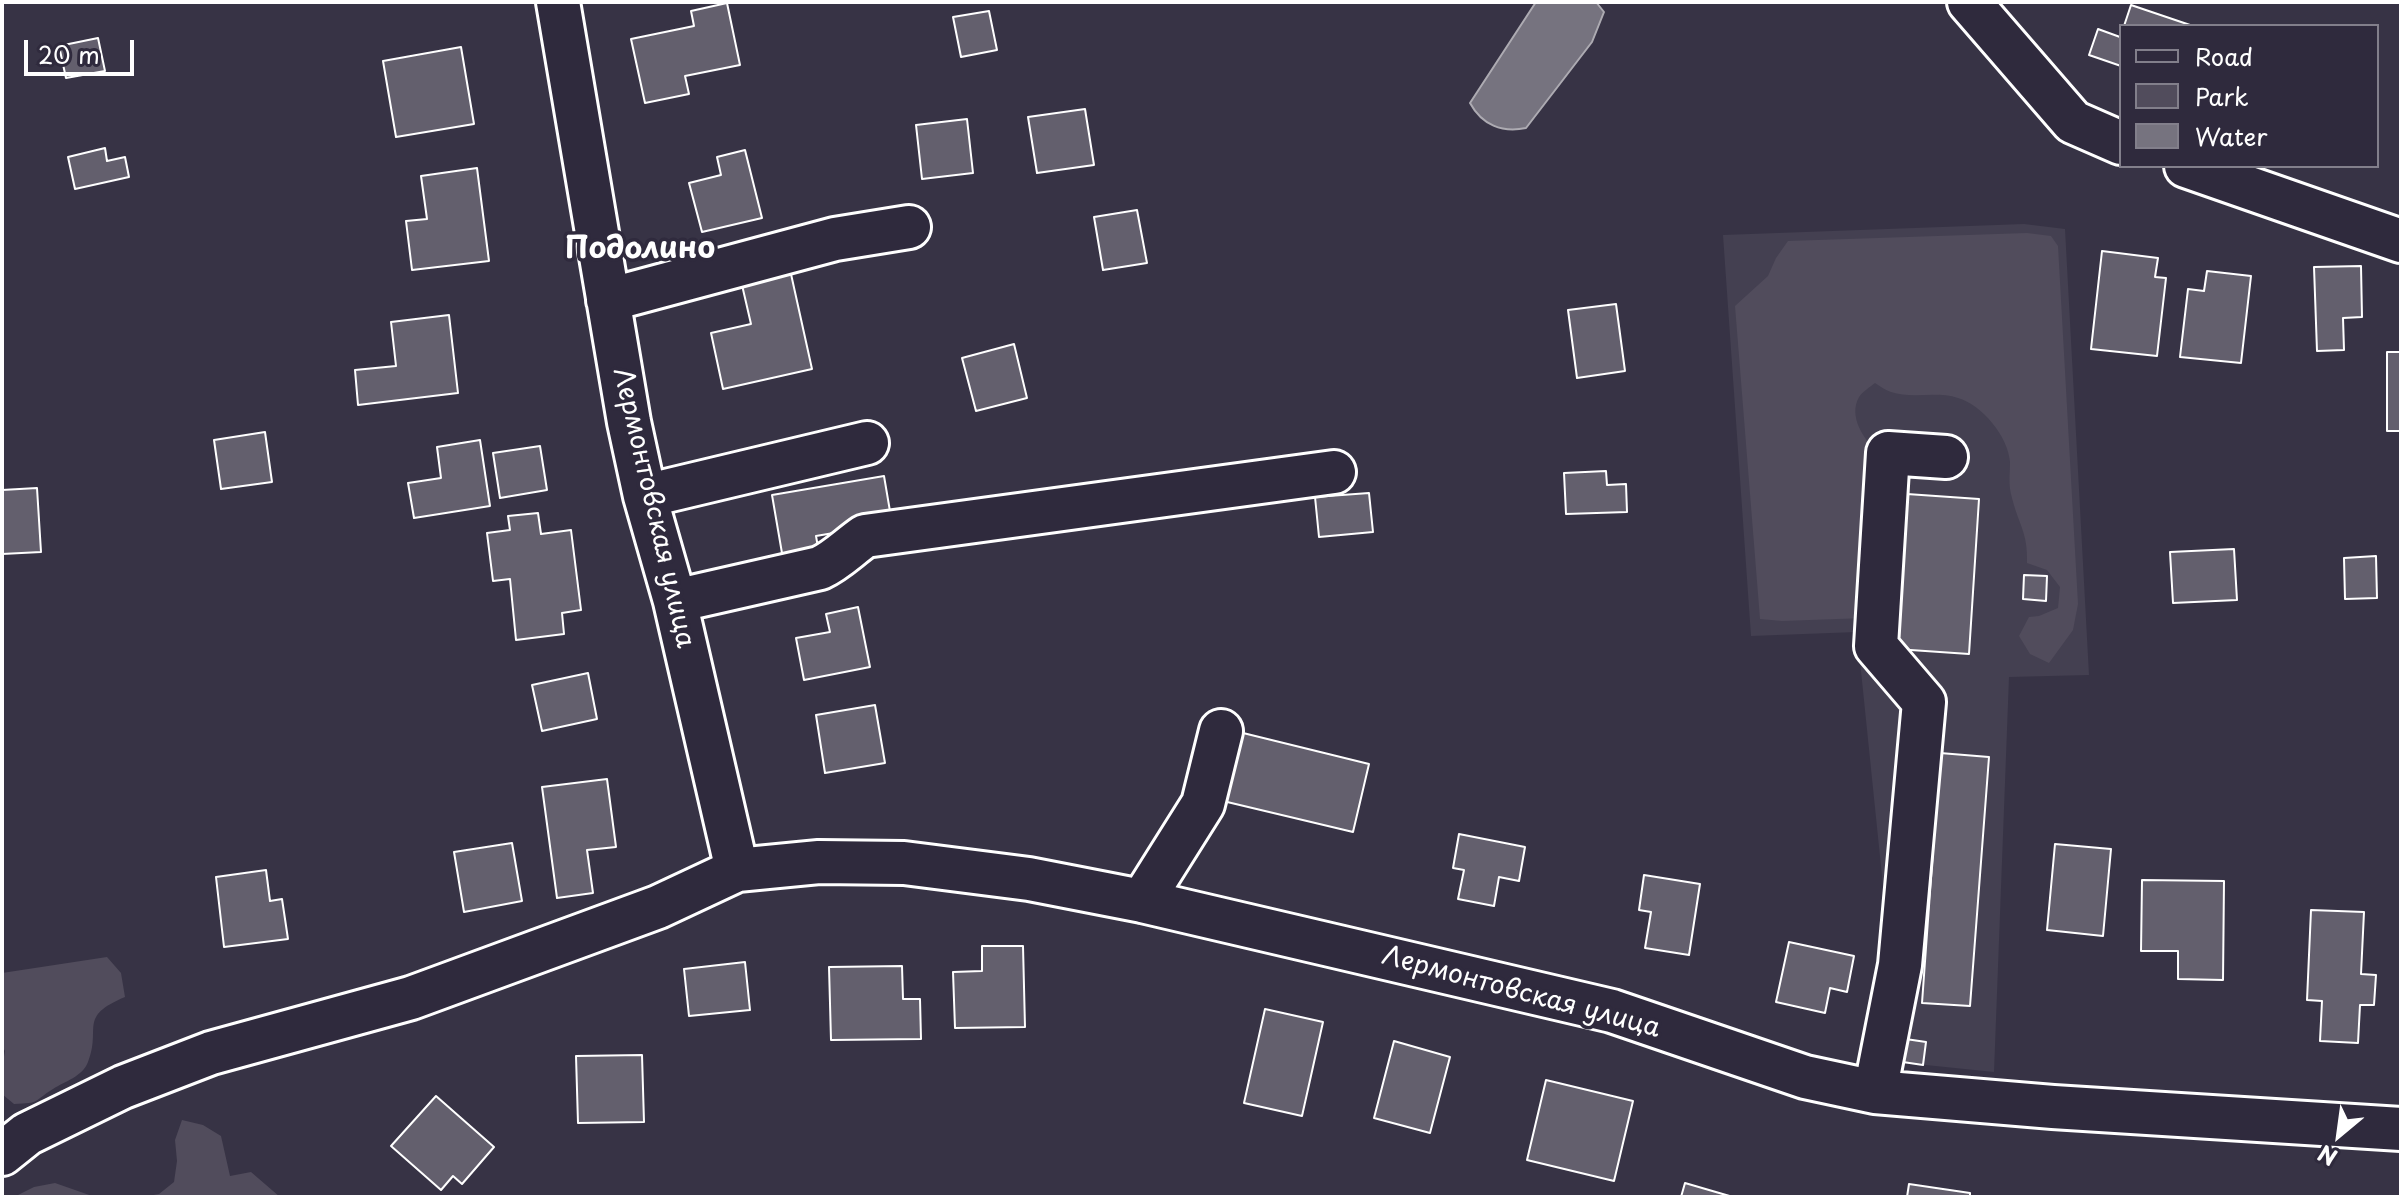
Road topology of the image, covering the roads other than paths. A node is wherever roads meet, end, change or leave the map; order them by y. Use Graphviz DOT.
graph roads {
  1 [pos="558,2"];
  2 [pos="1969,2"];
  3 [pos="2119,142"];
  4 [pos="2192,168"];
  5 [pos="909,227"];
  6 [pos="2401,241"];
  7 [pos="608,300"];
  8 [pos="867,443"];
  9 [pos="1946,457"];
  10 [pos="1334,472"];
  11 [pos="645,496"];
  12 [pos="675,601"];
  13 [pos="1221,731"];
  14 [pos="737,870"];
  15 [pos="1142,901"];
  16 [pos="1875,1092"];
  17 [pos="2401,1129"];
  18 [pos="2,1154"];
  1 -- 7 [label="street, Лермонтовская улица"];
  2 -- 3 [label="street"];
  4 -- 6 [label="street"];
  5 -- 7 [label="street"];
  7 -- 11 [label="street, Лермонтовская улица"];
  8 -- 11 [label="street"];
  9 -- 16 [label="street"];
  10 -- 12 [label="street"];
  11 -- 12 [label="street, Лермонтовская улица"];
  12 -- 14 [label="street, Лермонтовская улица"];
  13 -- 15 [label="street"];
  14 -- 15 [label="street, Лермонтовская улица"];
  14 -- 18 [label="street, Лермонтовская улица"];
  15 -- 16 [label="street, Лермонтовская улица"];
  16 -- 17 [label="street, Лермонтовская улица"];
}
